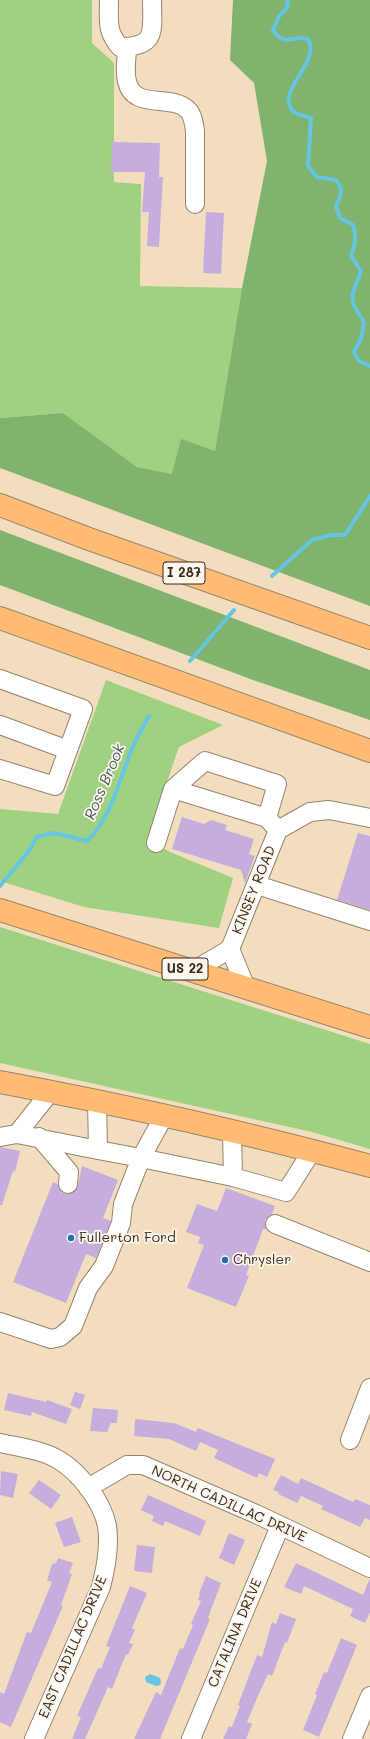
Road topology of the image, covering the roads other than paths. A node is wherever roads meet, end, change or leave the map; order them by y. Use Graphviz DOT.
graph roads {
  1 [pos="110,0"];
  2 [pos="152,0"];
  3 [pos="127,47"];
  4 [pos="195,204"];
  5 [pos="0,505"];
  6 [pos="0,618"];
  7 [pos="370,638"];
  8 [pos="0,679"];
  9 [pos="0,725"];
  10 [pos="68,750"];
  11 [pos="370,751"];
  12 [pos="0,769"];
  13 [pos="173,789"];
  14 [pos="370,818"];
  15 [pos="272,824"];
  16 [pos="156,843"];
  17 [pos="257,885"];
  18 [pos="0,910"];
  19 [pos="370,921"];
  20 [pos="230,949"];
  21 [pos="193,971"];
  22 [pos="246,988"];
  23 [pos="370,1027"];
  24 [pos="0,1082"];
  25 [pos="51,1091"];
  26 [pos="97,1101"];
  27 [pos="164,1116"];
  28 [pos="232,1131"];
  29 [pos="9,1135"];
  30 [pos="39,1138"];
  31 [pos="98,1150"];
  32 [pos="312,1151"];
  33 [pos="141,1158"];
  34 [pos="370,1166"];
  35 [pos="233,1177"];
  36 [pos="68,1184"];
  37 [pos="275,1224"];
  38 [pos="370,1262"];
  39 [pos="0,1322"];
  40 [pos="370,1388"];
  41 [pos="350,1440"];
  42 [pos="0,1443"];
  43 [pos="88,1488"];
  44 [pos="280,1526"];
  45 [pos="370,1568"];
  46 [pos="370,1696"];
  47 [pos="34,1739"];
  48 [pos="191,1739"];
  49 [pos="352,1739"];
  1 -- 3 [label="street"];
  2 -- 3 [label="street"];
  3 -- 4 [label="street"];
  5 -- 7 [label="highway, I 287"];
  6 -- 11 [label="highway"];
  8 -- 10 [label="street"];
  9 -- 10 [label="street"];
  10 -- 12 [label="street"];
  13 -- 15 [label="street"];
  13 -- 15 [label="street, KINSEY ROAD"];
  13 -- 16 [label="street"];
  14 -- 15 [label="street"];
  15 -- 17 [label="street, KINSEY ROAD"];
  17 -- 19 [label="street"];
  17 -- 20 [label="street, KINSEY ROAD"];
  18 -- 21 [label="highway, US 22"];
  20 -- 21 [label="street"];
  20 -- 22 [label="street"];
  21 -- 22 [label="highway, US 22"];
  22 -- 23 [label="highway, US 22"];
  24 -- 25 [label="highway"];
  25 -- 26 [label="highway"];
  25 -- 29 [label="street"];
  26 -- 27 [label="highway"];
  26 -- 31 [label="street"];
  27 -- 28 [label="highway"];
  27 -- 33 [label="street"];
  28 -- 32 [label="highway"];
  28 -- 35 [label="street"];
  29 -- 30 [label="street"];
  30 -- 31 [label="street"];
  30 -- 36 [label="street"];
  31 -- 33 [label="street"];
  32 -- 34 [label="highway"];
  32 -- 35 [label="street"];
  33 -- 35 [label="street"];
  33 -- 39 [label="street"];
  37 -- 38 [label="street"];
  40 -- 41 [label="street"];
  42 -- 43 [label="street, EAST CADILLAC DRIVE"];
  43 -- 44 [label="street, NORTH CADILLAC DRIVE"];
  43 -- 47 [label="street, EAST CADILLAC DRIVE"];
  44 -- 45 [label="street, NORTH CADILLAC DRIVE"];
  44 -- 48 [label="street, CATALINA DRIVE"];
  46 -- 49 [label="street"];
}
